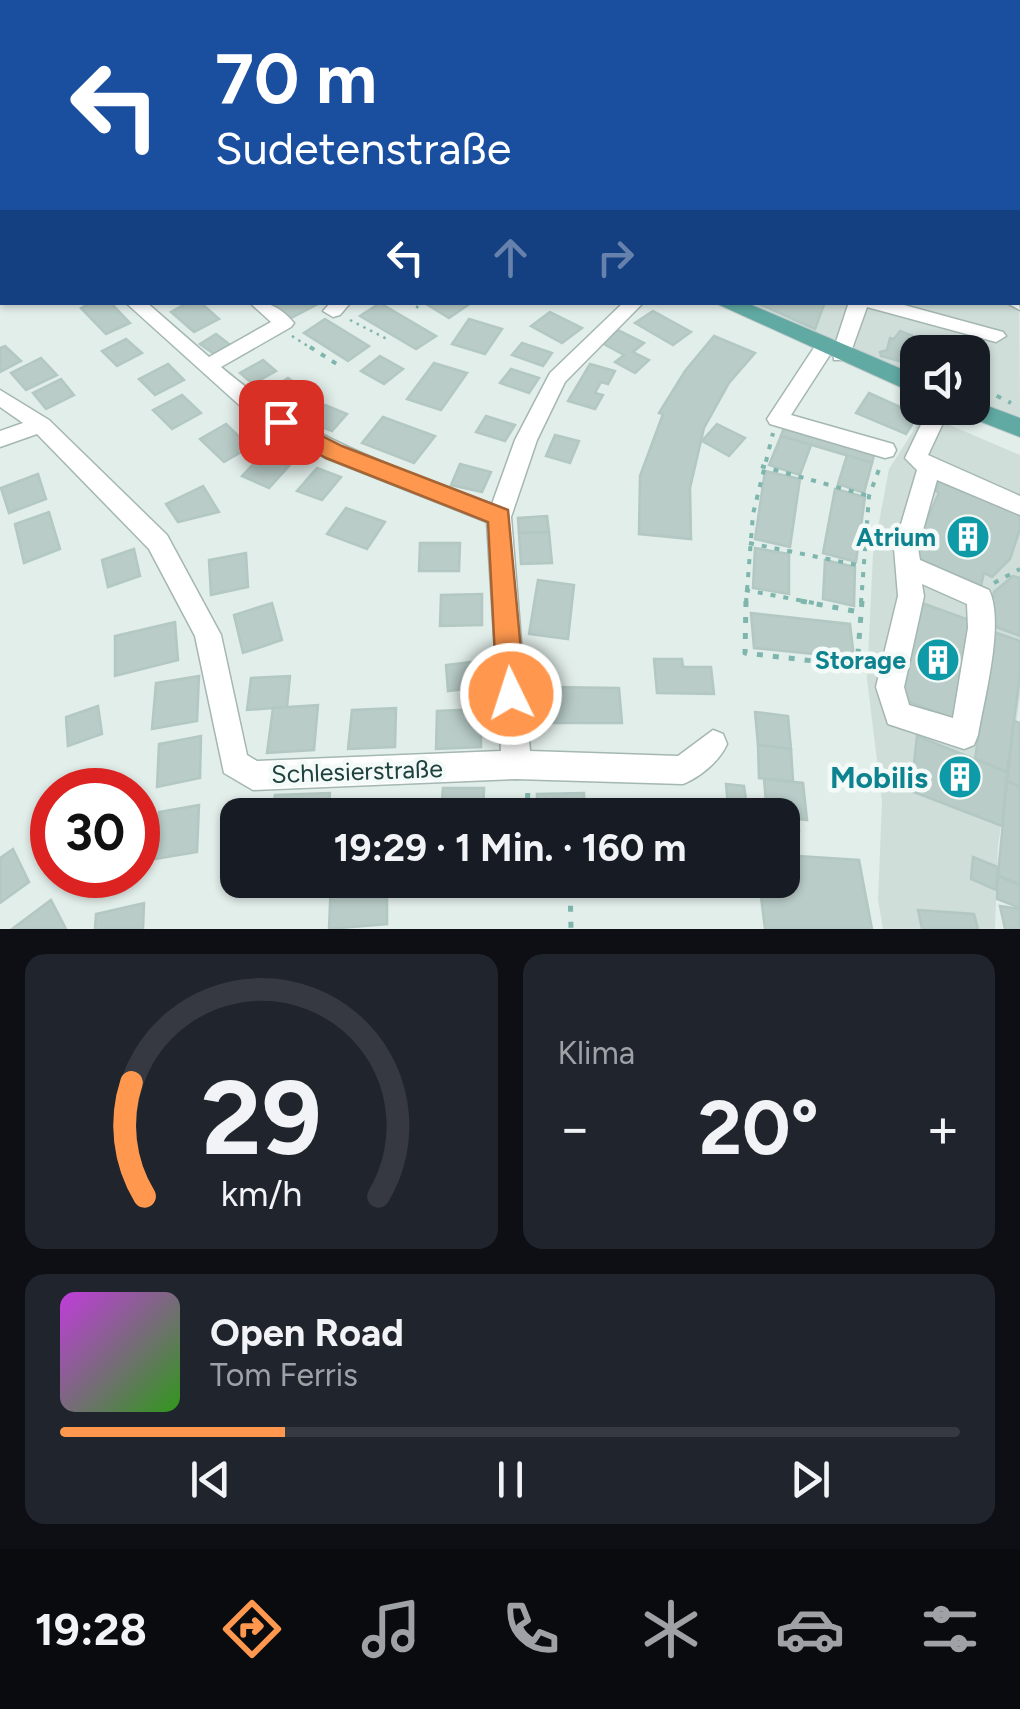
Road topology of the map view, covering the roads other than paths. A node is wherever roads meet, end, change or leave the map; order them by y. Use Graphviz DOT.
graph roads {
  1 [pos="137,305"];
  2 [pos="262,305"];
  3 [pos="632,305"];
  4 [pos="731,305"];
  5 [pos="857,305"];
  6 [pos="880,305"];
  7 [pos="996,336"];
  8 [pos="833,352"];
  9 [pos="206,367"];
  10 [pos="900,379"];
  11 [pos="0,398"];
  12 [pos="990,408"];
  13 [pos="41,425"];
  14 [pos="931,425"];
  15 [pos="1020,428"];
  16 [pos="0,439"];
  17 [pos="885,450"];
  18 [pos="929,467"];
  19 [pos="1020,506"];
  20 [pos="499,517"];
  21 [pos="907,566"];
  22 [pos="713,744"];
  23 [pos="516,765"];
  1 -- 9 [label="street"];
  2 -- 9 [label="street"];
  3 -- 20 [label="street"];
  4 -- 8 [label="main road"];
  5 -- 8 [label="street"];
  6 -- 7 [label="street"];
  8 -- 10 [label="main road"];
  8 -- 17 [label="street"];
  9 -- 20 [label="street"];
  11 -- 13 [label="street, Schlesierstraße"];
  12 -- 15 [label="main road"];
  13 -- 16 [label="street"];
  13 -- 23 [label="street, Schlesierstraße"];
  14 -- 18 [label="street"];
  18 -- 19 [label="street"];
  18 -- 21 [label="street"];
  20 -- 23 [label="street"];
  21 -- 21 [label="street"];
  22 -- 23 [label="street, Schlesierstraße"];
}
